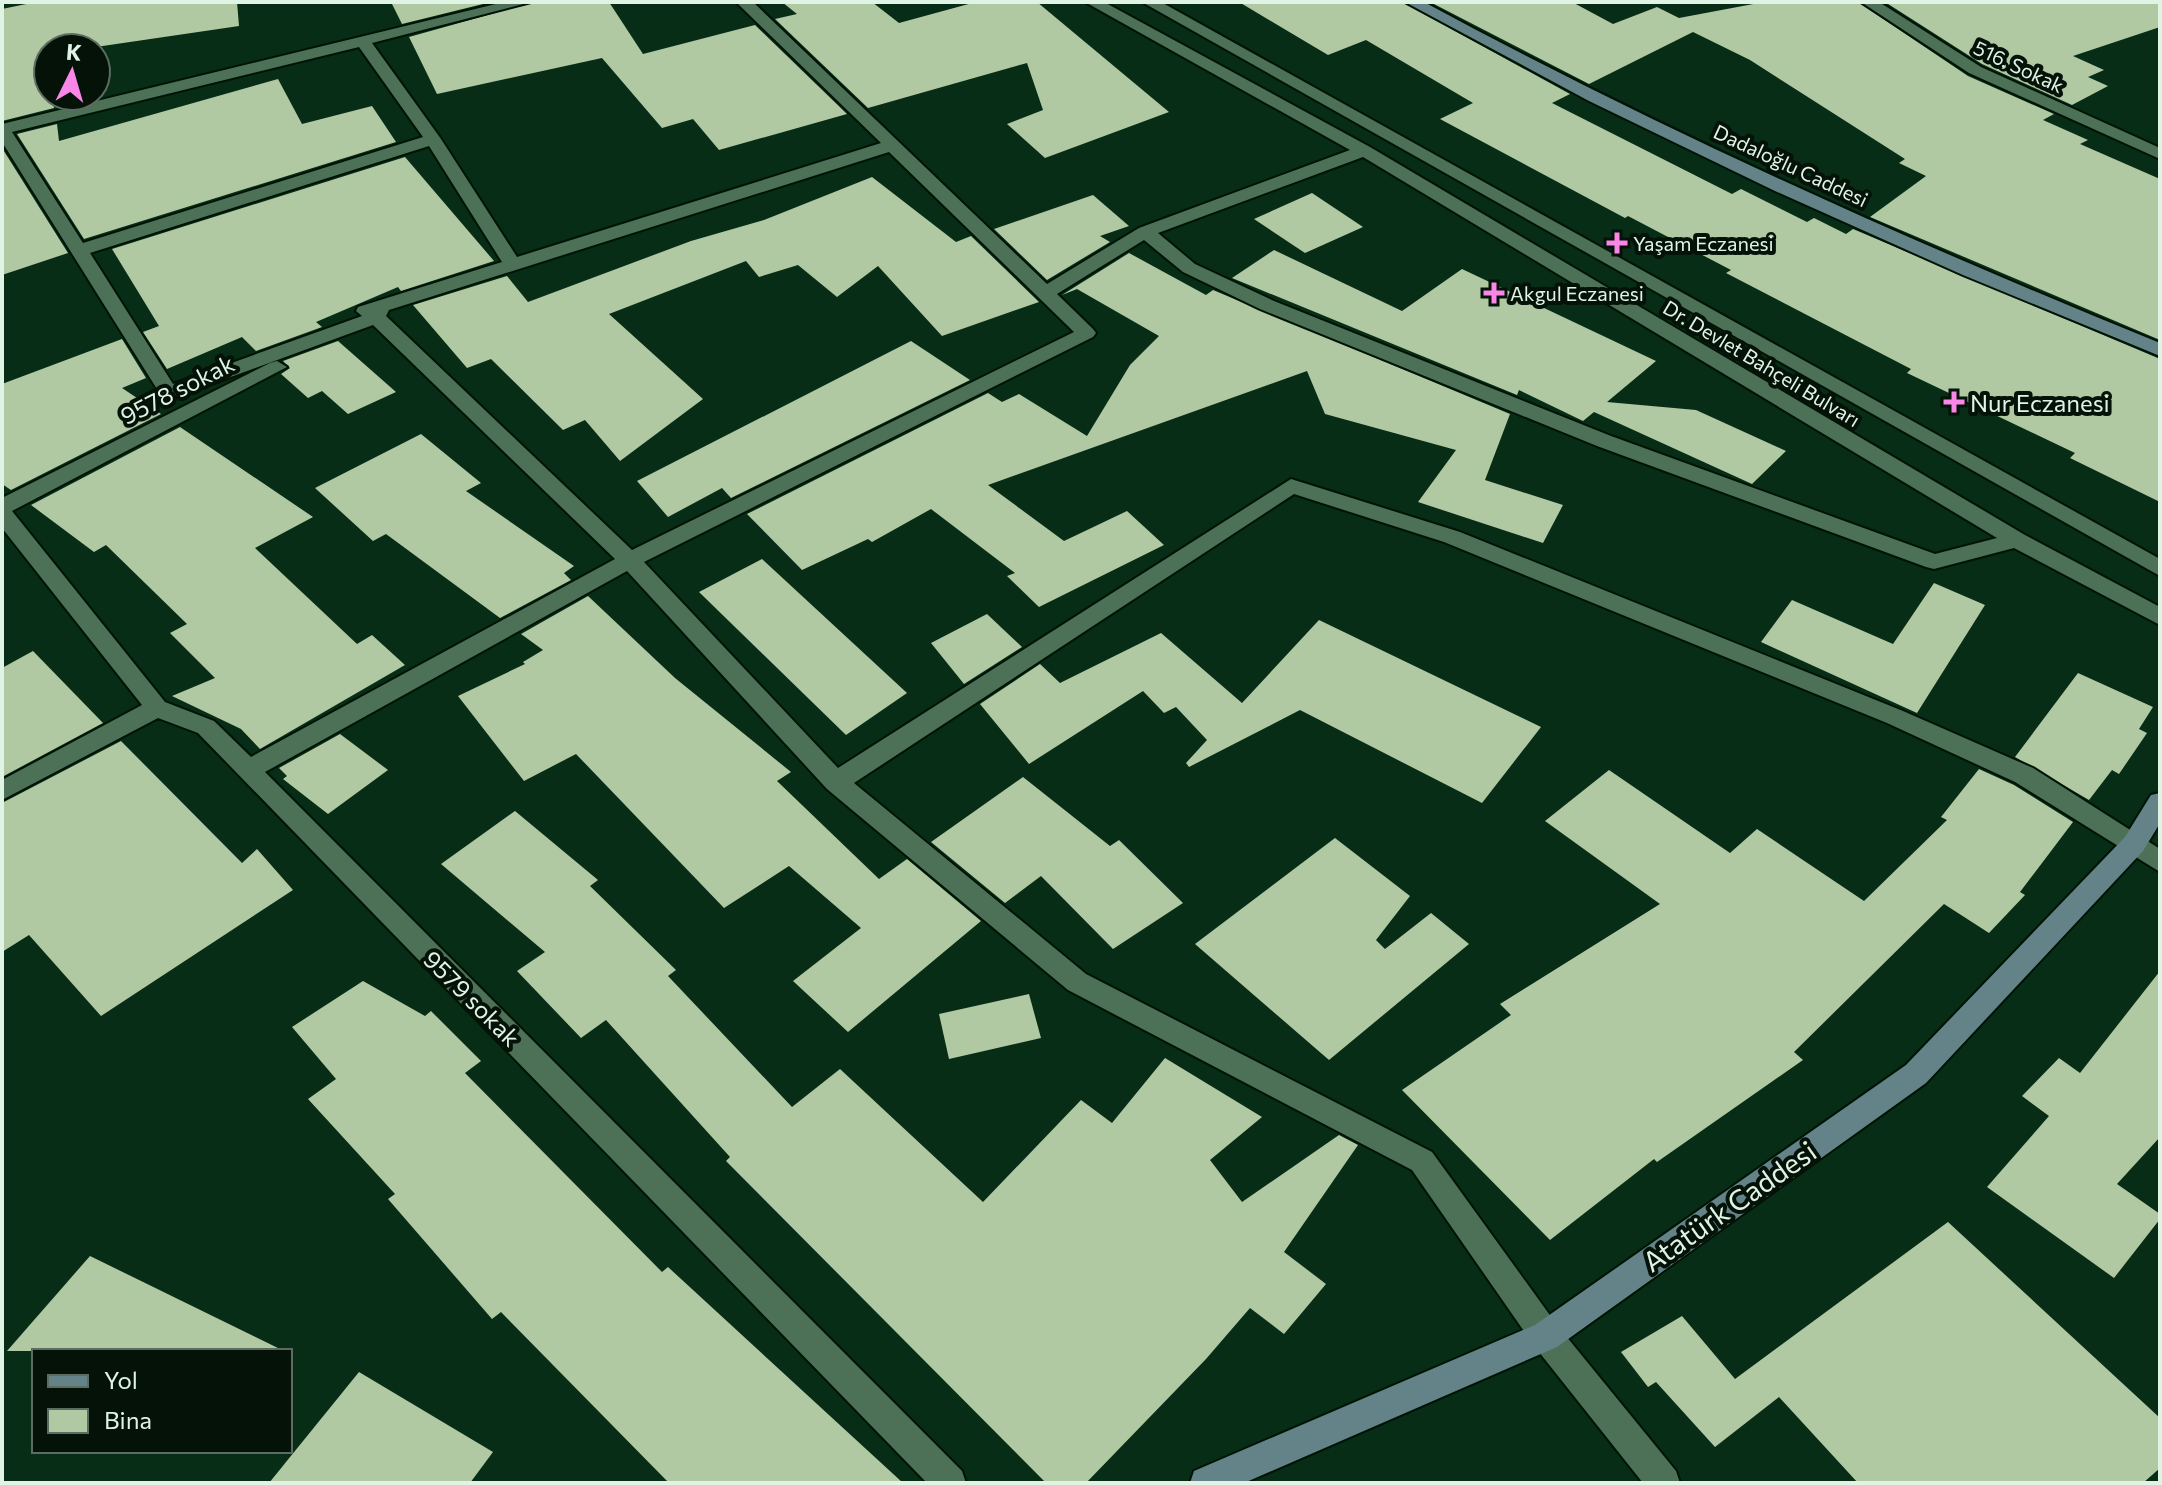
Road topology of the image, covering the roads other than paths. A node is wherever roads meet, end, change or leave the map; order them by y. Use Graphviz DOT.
graph roads {
  1 [pos="523,2"];
  2 [pos="744,2"];
  3 [pos="1093,2"];
  4 [pos="1150,2"];
  5 [pos="1413,2"];
  6 [pos="1869,2"];
  7 [pos="362,40"];
  8 [pos="433,139"];
  9 [pos="890,146"];
  10 [pos="1364,151"];
  11 [pos="2160,154"];
  12 [pos="1145,232"];
  13 [pos="78,251"];
  14 [pos="512,264"];
  15 [pos="1044,294"];
  16 [pos="378,312"];
  17 [pos="2160,350"];
  18 [pos="2,507"];
  19 [pos="2,513"];
  20 [pos="2017,540"];
  21 [pos="630,560"];
  22 [pos="2160,569"];
  23 [pos="2160,617"];
  24 [pos="157,708"];
  25 [pos="248,770"];
  26 [pos="836,782"];
  27 [pos="2,791"];
  28 [pos="2160,802"];
  29 [pos="2134,844"];
  30 [pos="2160,862"];
  31 [pos="1546,1336"];
  32 [pos="950,1483"];
  33 [pos="1206,1483"];
  34 [pos="1664,1483"];
  1 -- 7 [label="street"];
  2 -- 9 [label="street"];
  3 -- 10 [label="street, Dr. Devlet Bahçeli Bulvarı"];
  4 -- 22 [label="street, Dr. Devlet Bahçeli Bulvarı"];
  5 -- 17 [label="street, Dadaloğlu Caddesi"];
  6 -- 11 [label="street, 516. Sokak"];
  7 -- 8 [label="street"];
  7 -- 13 [label="street"];
  8 -- 13 [label="street"];
  8 -- 14 [label="street"];
  9 -- 14 [label="street"];
  9 -- 15 [label="street"];
  10 -- 12 [label="street"];
  10 -- 20 [label="street, Dr. Devlet Bahçeli Bulvarı"];
  12 -- 15 [label="street"];
  12 -- 20 [label="street"];
  13 -- 16 [label="street"];
  14 -- 16 [label="street"];
  15 -- 21 [label="street"];
  16 -- 18 [label="street, 9578 sokak"];
  16 -- 21 [label="street"];
  19 -- 24 [label="street"];
  20 -- 23 [label="street, Dr. Devlet Bahçeli Bulvarı"];
  21 -- 25 [label="street"];
  21 -- 26 [label="street"];
  24 -- 25 [label="street, 9579 sokak"];
  24 -- 27 [label="street"];
  25 -- 32 [label="street, 9579 sokak"];
  26 -- 29 [label="street"];
  26 -- 31 [label="street"];
  28 -- 29 [label="street, Atatürk Caddesi"];
  29 -- 30 [label="street"];
  29 -- 31 [label="street, Atatürk Caddesi"];
  31 -- 33 [label="street, Atatürk Caddesi"];
  31 -- 34 [label="street"];
}
